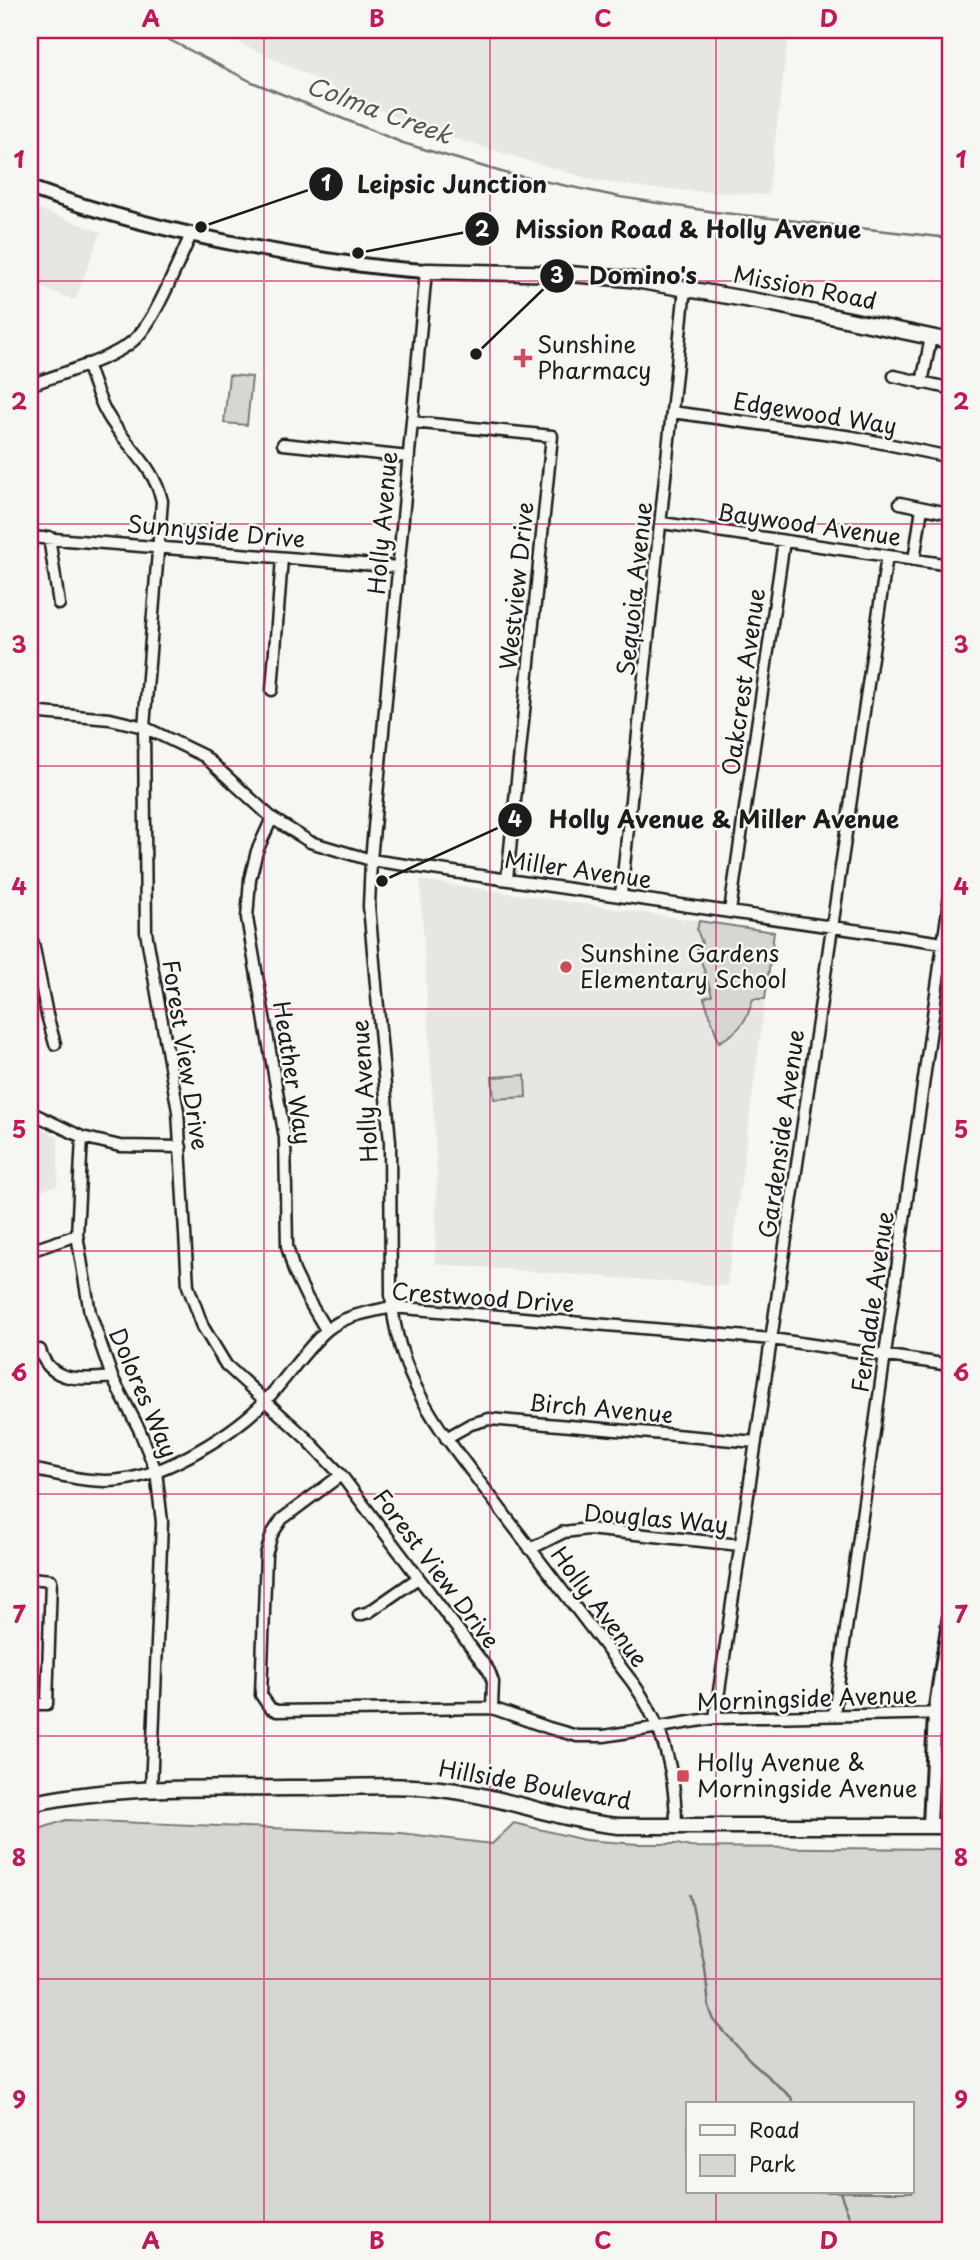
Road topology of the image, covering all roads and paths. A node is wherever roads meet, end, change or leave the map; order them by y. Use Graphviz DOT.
graph roads {
  1 [pos="30,188"];
  2 [pos="191,235"];
  3 [pos="426,271"];
  4 [pos="685,288"];
  5 [pos="931,337"];
  6 [pos="950,341"];
  7 [pos="87,364"];
  8 [pos="894,376"];
  9 [pos="922,383"];
  10 [pos="30,385"];
  11 [pos="948,388"];
  12 [pos="672,412"];
  13 [pos="412,422"];
  14 [pos="283,444"];
  15 [pos="409,457"];
  16 [pos="950,457"];
  17 [pos="900,503"];
  18 [pos="922,508"];
  19 [pos="943,512"];
  20 [pos="662,523"];
  21 [pos="30,537"];
  22 [pos="49,537"];
  23 [pos="785,541"];
  24 [pos="156,546"];
  25 [pos="887,556"];
  26 [pos="282,558"];
  27 [pos="914,559"];
  28 [pos="950,565"];
  29 [pos="399,566"];
  30 [pos="59,604"];
  31 [pos="272,690"];
  32 [pos="30,712"];
  33 [pos="144,727"];
  34 [pos="272,818"];
  35 [pos="370,860"];
  36 [pos="507,879"];
  37 [pos="621,895"];
  38 [pos="950,895"];
  39 [pos="730,911"];
  40 [pos="831,927"];
  41 [pos="30,943"];
  42 [pos="947,943"];
  43 [pos="55,1044"];
  44 [pos="30,1112"];
  45 [pos="82,1137"];
  46 [pos="181,1147"];
  47 [pos="77,1234"];
  48 [pos="30,1251"];
  49 [pos="392,1307"];
  50 [pos="326,1330"];
  51 [pos="772,1339"];
  52 [pos="40,1349"];
  53 [pos="885,1356"];
  54 [pos="950,1365"];
  55 [pos="112,1377"];
  56 [pos="266,1401"];
  57 [pos="446,1438"];
  58 [pos="756,1442"];
  59 [pos="30,1469"];
  60 [pos="156,1471"];
  61 [pos="341,1475"];
  62 [pos="740,1545"];
  63 [pos="530,1549"];
  64 [pos="30,1578"];
  65 [pos="418,1578"];
  66 [pos="359,1615"];
  67 [pos="950,1615"];
  68 [pos="30,1704"];
  69 [pos="492,1708"];
  70 [pos="935,1713"];
  71 [pos="950,1713"];
  72 [pos="834,1714"];
  73 [pos="716,1718"];
  74 [pos="659,1728"];
  75 [pos="151,1790"];
  76 [pos="30,1804"];
  77 [pos="930,1826"];
  78 [pos="950,1826"];
  79 [pos="676,1827"];
  1 -- 2 [label="street, Mission Road"];
  2 -- 3 [label="street, Mission Road"];
  2 -- 7 [label="street"];
  3 -- 4 [label="main road, Mission Road"];
  3 -- 13 [label="street, Holly Avenue"];
  4 -- 5 [label="main road, Mission Road"];
  4 -- 12 [label="street, Sequoia Avenue"];
  5 -- 6 [label="main road, Mission Road"];
  5 -- 9 [label="street"];
  7 -- 10 [label="street"];
  7 -- 24 [label="street, Forest View Drive"];
  8 -- 9 [label="street"];
  9 -- 11 [label="street"];
  12 -- 16 [label="street, Edgewood Way"];
  12 -- 20 [label="street, Sequoia Avenue"];
  13 -- 15 [label="street, Holly Avenue"];
  13 -- 36 [label="street, Westview Drive"];
  14 -- 15 [label="street"];
  15 -- 29 [label="street, Holly Avenue"];
  17 -- 18 [label="street"];
  18 -- 19 [label="street"];
  18 -- 27 [label="street"];
  20 -- 23 [label="street, Baywood Avenue"];
  20 -- 37 [label="street, Sequoia Avenue"];
  21 -- 22 [label="street, Sunnyside Drive"];
  22 -- 24 [label="street, Sunnyside Drive"];
  22 -- 30 [label="street"];
  23 -- 25 [label="street, Baywood Avenue"];
  23 -- 39 [label="street, Oakcrest Avenue"];
  24 -- 26 [label="street, Sunnyside Drive"];
  24 -- 33 [label="street, Forest View Drive"];
  25 -- 27 [label="street, Baywood Avenue"];
  25 -- 40 [label="street, Gardenside Avenue"];
  26 -- 29 [label="street, Sunnyside Drive"];
  26 -- 31 [label="street"];
  27 -- 28 [label="street, Baywood Avenue"];
  29 -- 35 [label="street, Holly Avenue"];
  32 -- 33 [label="street, Miller Avenue"];
  33 -- 34 [label="street, Miller Avenue"];
  33 -- 46 [label="street, Forest View Drive"];
  34 -- 35 [label="street, Miller Avenue"];
  34 -- 50 [label="street, Heather Way"];
  35 -- 36 [label="street, Miller Avenue"];
  35 -- 49 [label="street, Holly Avenue"];
  36 -- 37 [label="street, Miller Avenue"];
  37 -- 39 [label="street, Miller Avenue"];
  38 -- 42 [label="street, Ferndale Avenue"];
  39 -- 40 [label="street, Miller Avenue"];
  40 -- 42 [label="street, Miller Avenue"];
  40 -- 51 [label="street, Gardenside Avenue"];
  41 -- 43 [label="street"];
  42 -- 53 [label="street, Ferndale Avenue"];
  44 -- 45 [label="street"];
  45 -- 46 [label="street"];
  45 -- 47 [label="street, Dolores Way"];
  46 -- 56 [label="street, Forest View Drive"];
  47 -- 48 [label="street"];
  47 -- 55 [label="street, Dolores Way"];
  49 -- 50 [label="street, Crestwood Drive"];
  49 -- 51 [label="street, Crestwood Drive"];
  49 -- 57 [label="street, Holly Avenue"];
  50 -- 56 [label="street, Crestwood Drive"];
  51 -- 53 [label="street, Crestwood Drive"];
  51 -- 58 [label="street, Gardenside Avenue"];
  52 -- 55 [label="street"];
  53 -- 54 [label="street, Crestwood Drive"];
  53 -- 72 [label="street, Ferndale Avenue"];
  55 -- 60 [label="street, Dolores Way"];
  56 -- 60 [label="street, Crestwood Drive"];
  56 -- 61 [label="street, Forest View Drive"];
  57 -- 58 [label="street, Birch Avenue"];
  57 -- 63 [label="street, Holly Avenue"];
  58 -- 62 [label="street, Gardenside Avenue"];
  59 -- 60 [label="street, Crestwood Drive"];
  60 -- 75 [label="street, Dolores Way"];
  61 -- 65 [label="street, Forest View Drive"];
  61 -- 69 [label="street, Morningside Avenue"];
  62 -- 63 [label="street, Douglas Way"];
  62 -- 73 [label="street, Gardenside Avenue"];
  63 -- 74 [label="street, Holly Avenue"];
  64 -- 68 [label="street"];
  65 -- 66 [label="street"];
  65 -- 69 [label="street, Forest View Drive"];
  67 -- 70 [label="street"];
  69 -- 74 [label="street, Morningside Avenue"];
  70 -- 71 [label="street, Morningside Avenue"];
  70 -- 72 [label="street, Morningside Avenue"];
  70 -- 77 [label="street"];
  72 -- 73 [label="street, Morningside Avenue"];
  73 -- 74 [label="street, Morningside Avenue"];
  74 -- 79 [label="street, Holly Avenue"];
  75 -- 76 [label="main road, Hillside Boulevard"];
  75 -- 79 [label="main road, Hillside Boulevard"];
  77 -- 78 [label="main road, Hillside Boulevard"];
  77 -- 79 [label="main road, Hillside Boulevard"];
}
